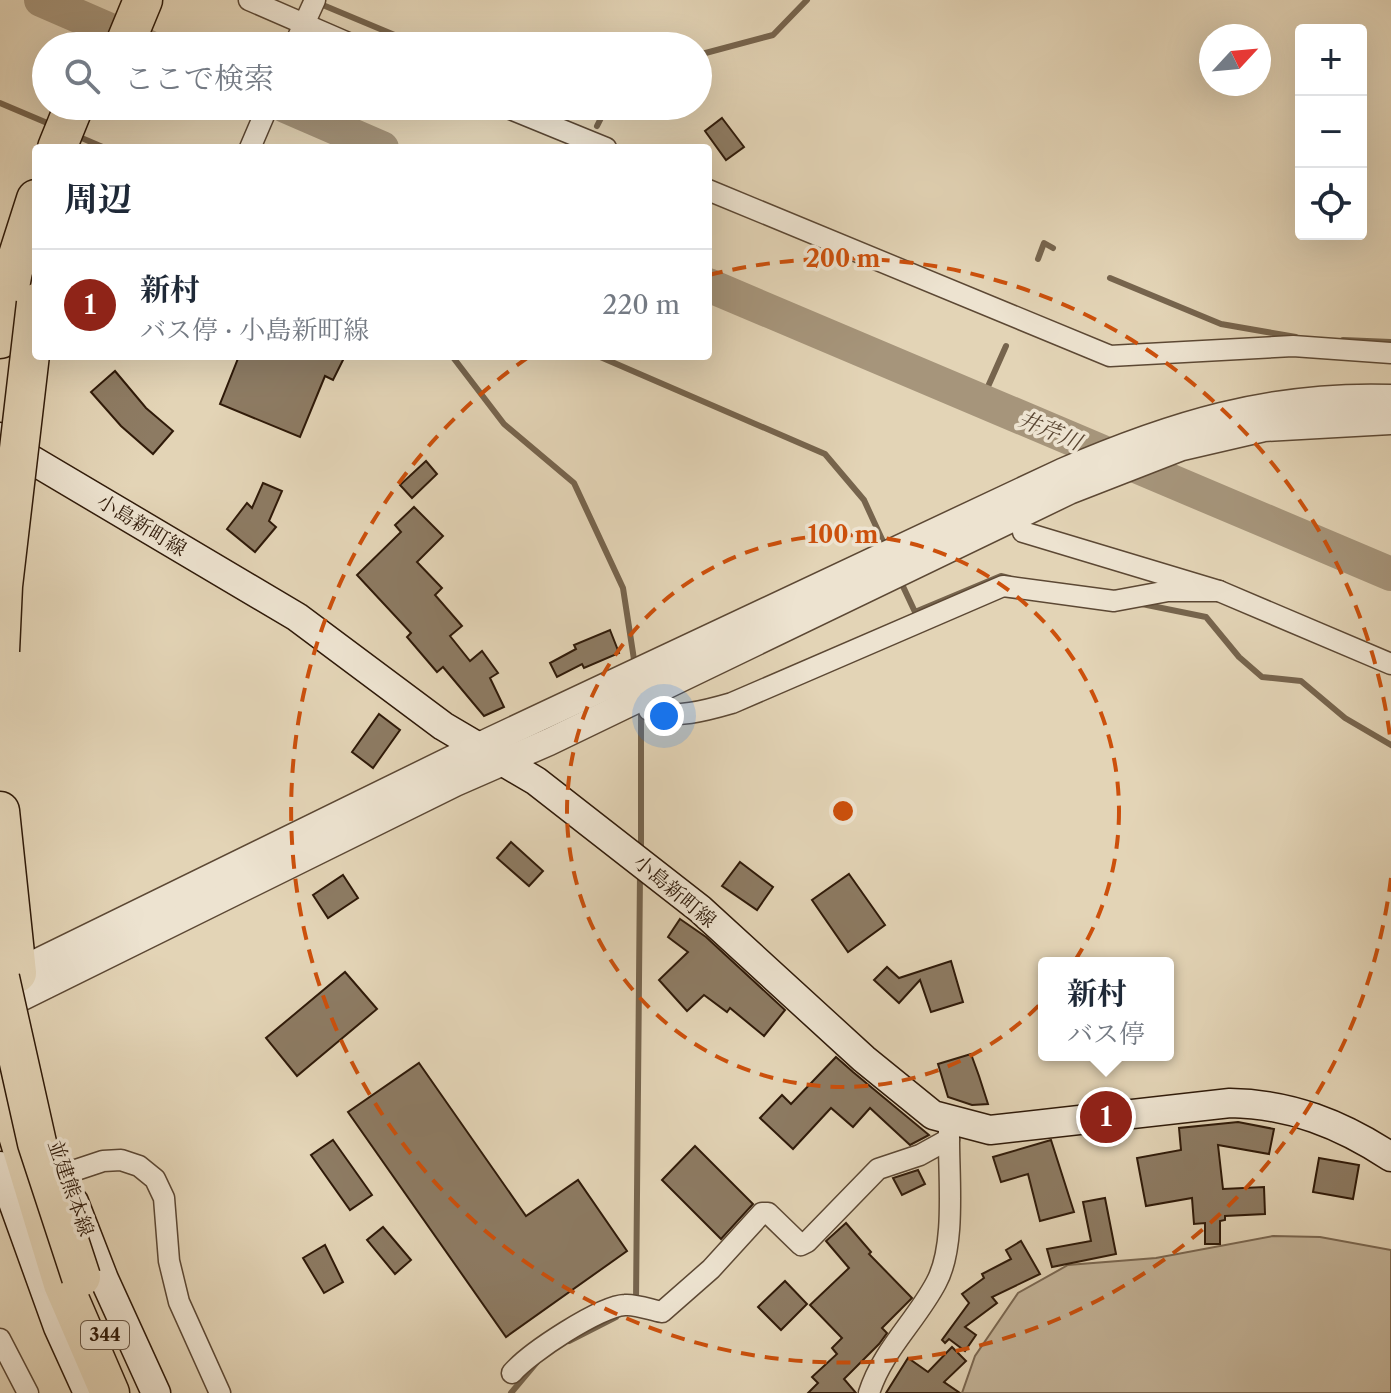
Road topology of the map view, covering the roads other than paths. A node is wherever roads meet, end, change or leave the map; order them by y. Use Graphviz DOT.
graph roads {
  1 [pos="117,0"];
  2 [pos="143,0"];
  3 [pos="249,0"];
  4 [pos="304,25"];
  5 [pos="104,32"];
  6 [pos="130,32"];
  7 [pos="68,120"];
  8 [pos="95,120"];
  9 [pos="262,120"];
  10 [pos="537,120"];
  11 [pos="59,144"];
  12 [pos="86,144"];
  13 [pos="252,144"];
  14 [pos="596,144"];
  15 [pos="712,192"];
  16 [pos="32,226"];
  17 [pos="24,281"];
  18 [pos="0,312"];
  19 [pos="32,337"];
  20 [pos="0,339"];
  21 [pos="1391,353"];
  22 [pos="1391,398"];
  23 [pos="1391,421"];
  24 [pos="0,437"];
  25 [pos="0,445"];
  26 [pos="999,522"];
  27 [pos="1219,591"];
  28 [pos="0,651"];
  29 [pos="1391,664"];
  30 [pos="646,682"];
  31 [pos="479,746"];
  32 [pos="505,763"];
  33 [pos="0,811"];
  34 [pos="8,987"];
  35 [pos="0,1076"];
  36 [pos="949,1130"];
  37 [pos="1391,1157"];
  38 [pos="64,1174"];
  39 [pos="2,1182"];
  40 [pos="72,1280"];
  41 [pos="0,1339"];
  42 [pos="512,1373"];
  43 [pos="28,1393"];
  44 [pos="88,1393"];
  45 [pos="110,1393"];
  46 [pos="131,1393"];
  47 [pos="156,1393"];
  48 [pos="220,1393"];
  49 [pos="869,1393"];
  1 -- 5 [label="highway"];
  2 -- 6 [label="highway"];
  3 -- 4 [label="street"];
  7 -- 11 [label="highway"];
  8 -- 12 [label="highway"];
  9 -- 13 [label="street"];
  10 -- 14 [label="street"];
  15 -- 21 [label="street"];
  16 -- 17 [label="highway"];
  17 -- 18 [label="highway"];
  17 -- 20 [label="highway"];
  17 -- 25 [label="highway, bridge"];
  19 -- 28 [label="highway, bridge"];
  22 -- 26 [label="street"];
  23 -- 26 [label="street"];
  24 -- 31 [label="main road, 小島新町線"];
  26 -- 27 [label="street"];
  26 -- 30 [label="street"];
  27 -- 29 [label="street"];
  27 -- 30 [label="street"];
  30 -- 31 [label="street"];
  30 -- 32 [label="street"];
  31 -- 32 [label="main road, 小島新町線"];
  31 -- 34 [label="street"];
  32 -- 34 [label="street"];
  32 -- 36 [label="main road, 小島新町線"];
  33 -- 34 [label="highway"];
  34 -- 38 [label="main road, 並建熊本線"];
  34 -- 40 [label="highway, 344, bridge"];
  35 -- 40 [label="highway, 344"];
  36 -- 37 [label="main road, 小島新町線"];
  36 -- 42 [label="street"];
  36 -- 49 [label="street"];
  38 -- 47 [label="main road, 並建熊本線"];
  38 -- 48 [label="street"];
  39 -- 44 [label="main road"];
  40 -- 45 [label="highway, 344"];
  40 -- 46 [label="highway, 344"];
  41 -- 43 [label="street"];
}
